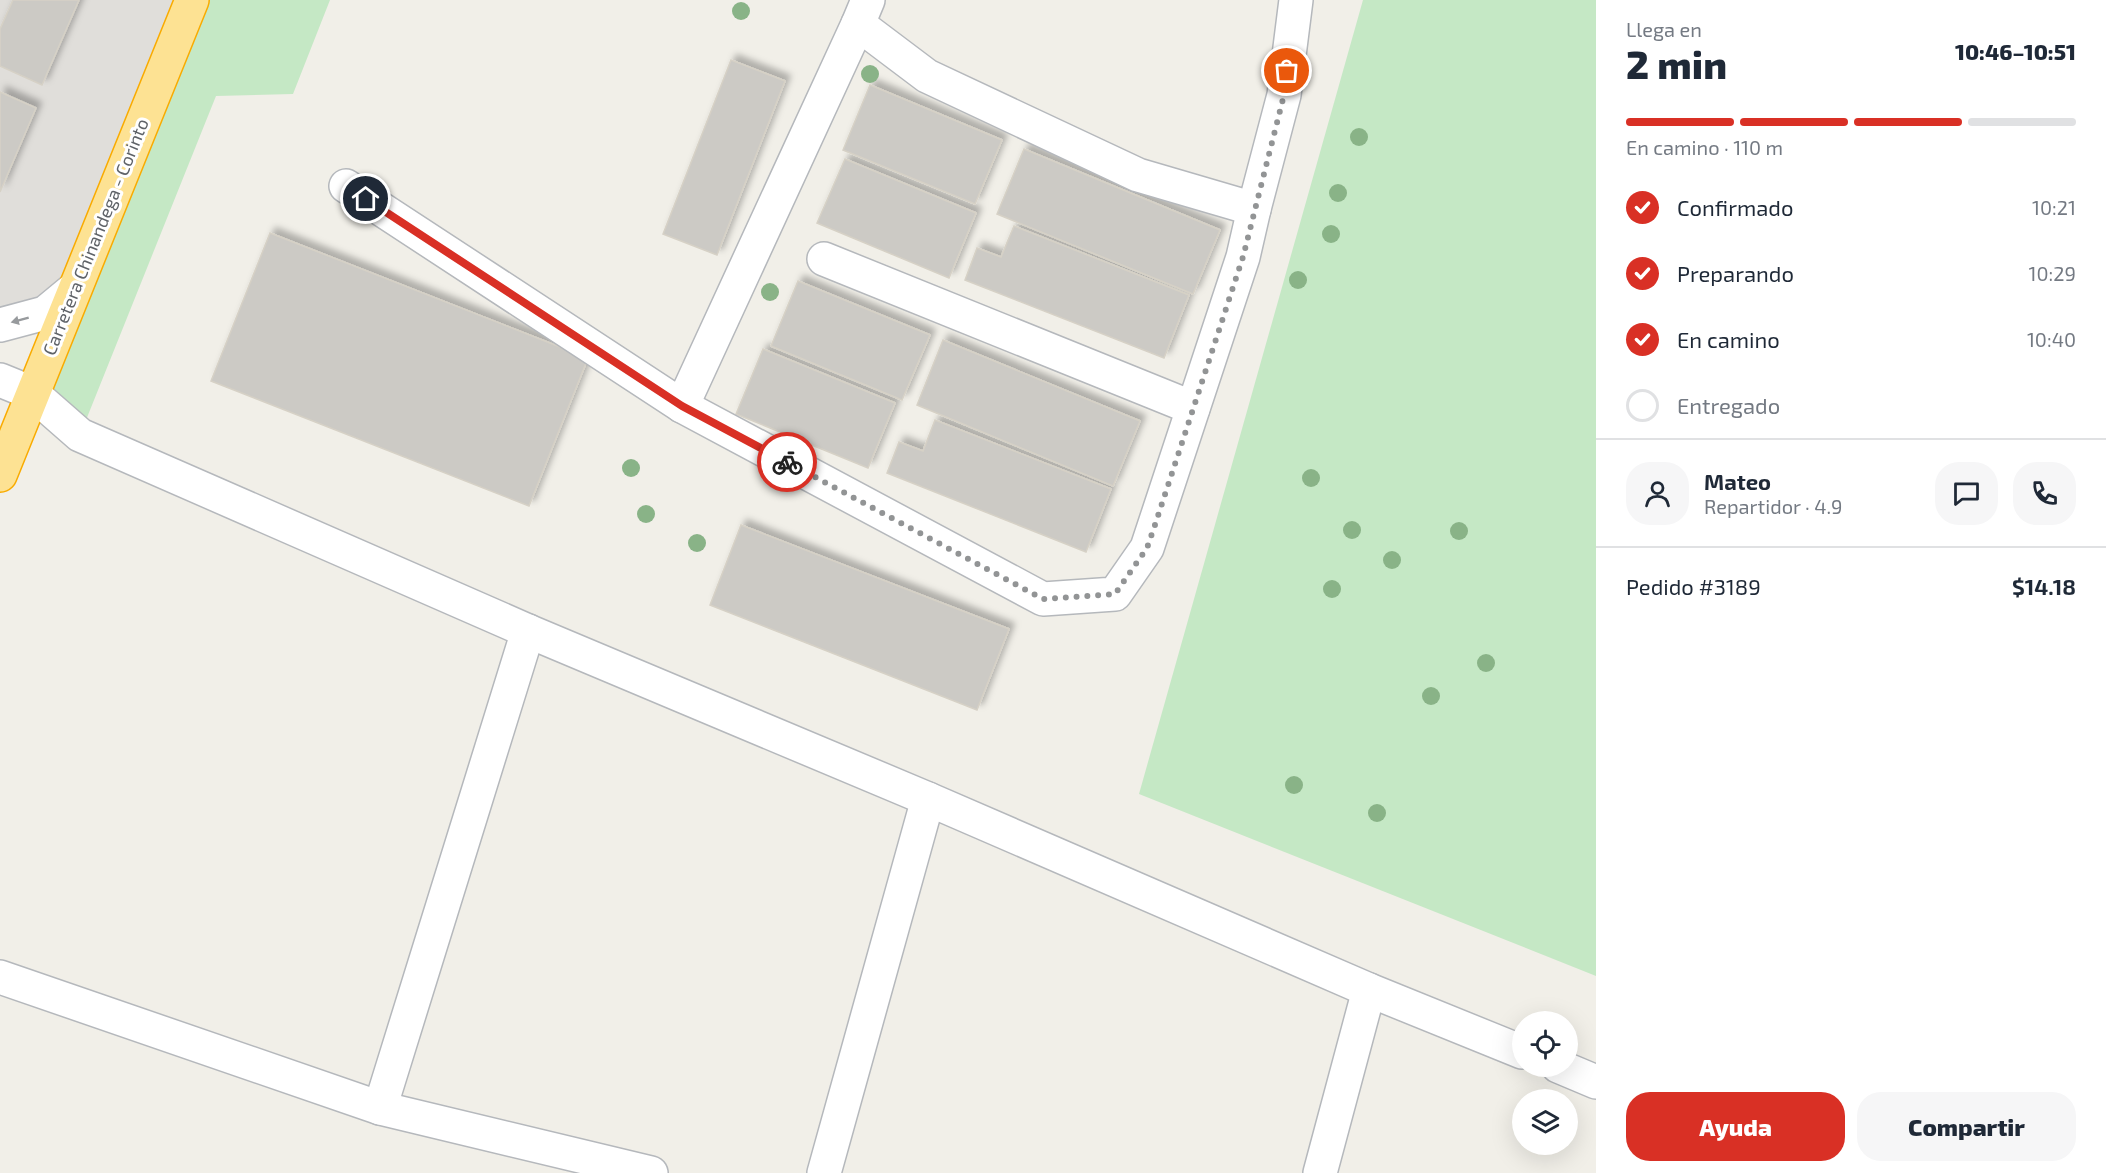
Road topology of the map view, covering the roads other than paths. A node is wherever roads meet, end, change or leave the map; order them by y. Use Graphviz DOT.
graph roads {
  1 [pos="192,0"];
  2 [pos="1296,0"];
  3 [pos="863,12"];
  4 [pos="346,186"];
  5 [pos="1254,210"];
  6 [pos="824,259"];
  7 [pos="74,289"];
  8 [pos="0,325"];
  9 [pos="0,380"];
  10 [pos="32,393"];
  11 [pos="682,406"];
  12 [pos="1193,408"];
  13 [pos="0,475"];
  14 [pos="528,631"];
  15 [pos="928,799"];
  16 [pos="0,977"];
  17 [pos="1369,990"];
  18 [pos="1512,1048"];
  19 [pos="1578,1074"];
  20 [pos="1596,1082"];
  21 [pos="380,1108"];
  22 [pos="651,1173"];
  23 [pos="824,1173"];
  24 [pos="1320,1173"];
  1 -- 7 [label="highway, Carretera Chinandega - Corinto"];
  2 -- 5 [label="street"];
  3 -- 5 [label="street"];
  3 -- 11 [label="street"];
  4 -- 11 [label="street"];
  5 -- 12 [label="street"];
  6 -- 12 [label="street"];
  7 -- 8 [label="street, one-way"];
  7 -- 10 [label="highway, Carretera Chinandega - Corinto"];
  9 -- 10 [label="street"];
  10 -- 13 [label="highway, Carretera Chinandega - Corinto"];
  10 -- 14 [label="street"];
  11 -- 12 [label="street"];
  14 -- 15 [label="street"];
  14 -- 21 [label="street"];
  15 -- 17 [label="street"];
  15 -- 23 [label="street"];
  16 -- 21 [label="street"];
  17 -- 18 [label="street"];
  17 -- 24 [label="street"];
  19 -- 20 [label="street"];
  21 -- 22 [label="street"];
}
